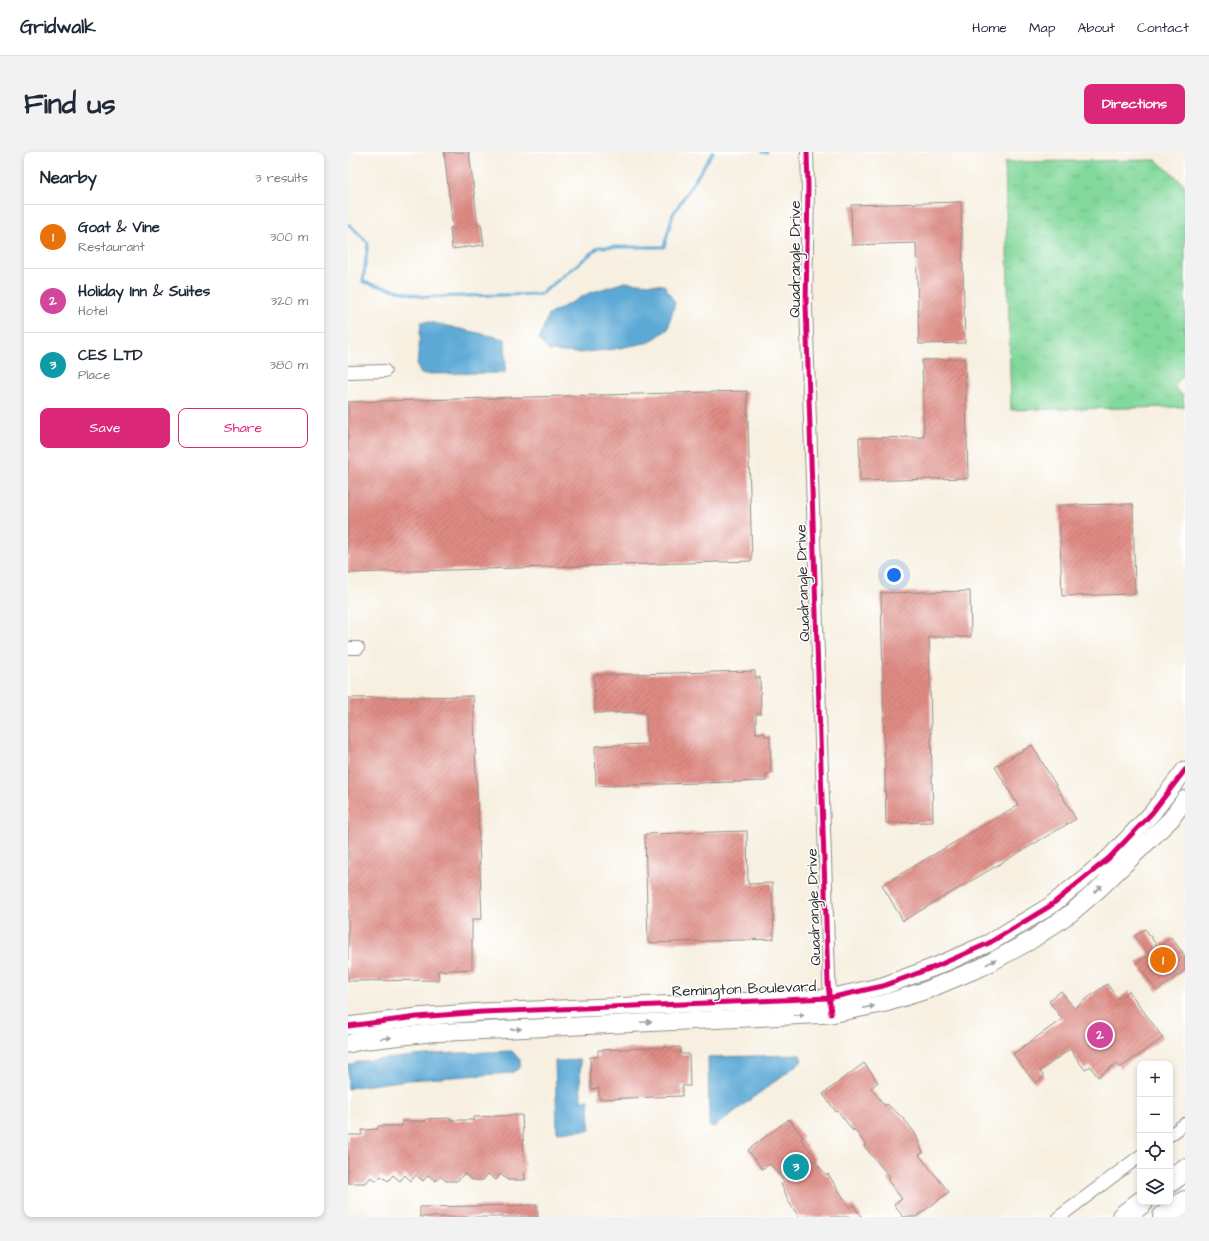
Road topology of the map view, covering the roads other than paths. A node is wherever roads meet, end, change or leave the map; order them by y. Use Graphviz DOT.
graph roads {
  1 [pos="807,152"];
  2 [pos="385,371"];
  3 [pos="348,372"];
  4 [pos="1185,770"];
  5 [pos="1185,799"];
  6 [pos="830,1006"];
  7 [pos="348,1026"];
  8 [pos="348,1044"];
  9 [pos="1185,1124"];
  10 [pos="1173,1133"];
  11 [pos="1137,1158"];
  12 [pos="1185,1170"];
  13 [pos="1173,1179"];
  14 [pos="1185,1202"];
  15 [pos="1138,1205"];
  16 [pos="1059,1217"];
  17 [pos="1123,1217"];
  18 [pos="1164,1217"];
  1 -- 6 [label="street, Quadrangle Drive"];
  2 -- 3 [label="street"];
  4 -- 6 [label="street, Remington Boulevard"];
  6 -- 5 [label="street, Remington Boulevard, one-way"];
  6 -- 7 [label="street, Remington Boulevard"];
  8 -- 6 [label="street, Remington Boulevard, one-way"];
  9 -- 10 [label="street"];
  11 -- 16 [label="street"];
  12 -- 13 [label="highway"];
  14 -- 18 [label="highway"];
  15 -- 17 [label="highway"];
}
